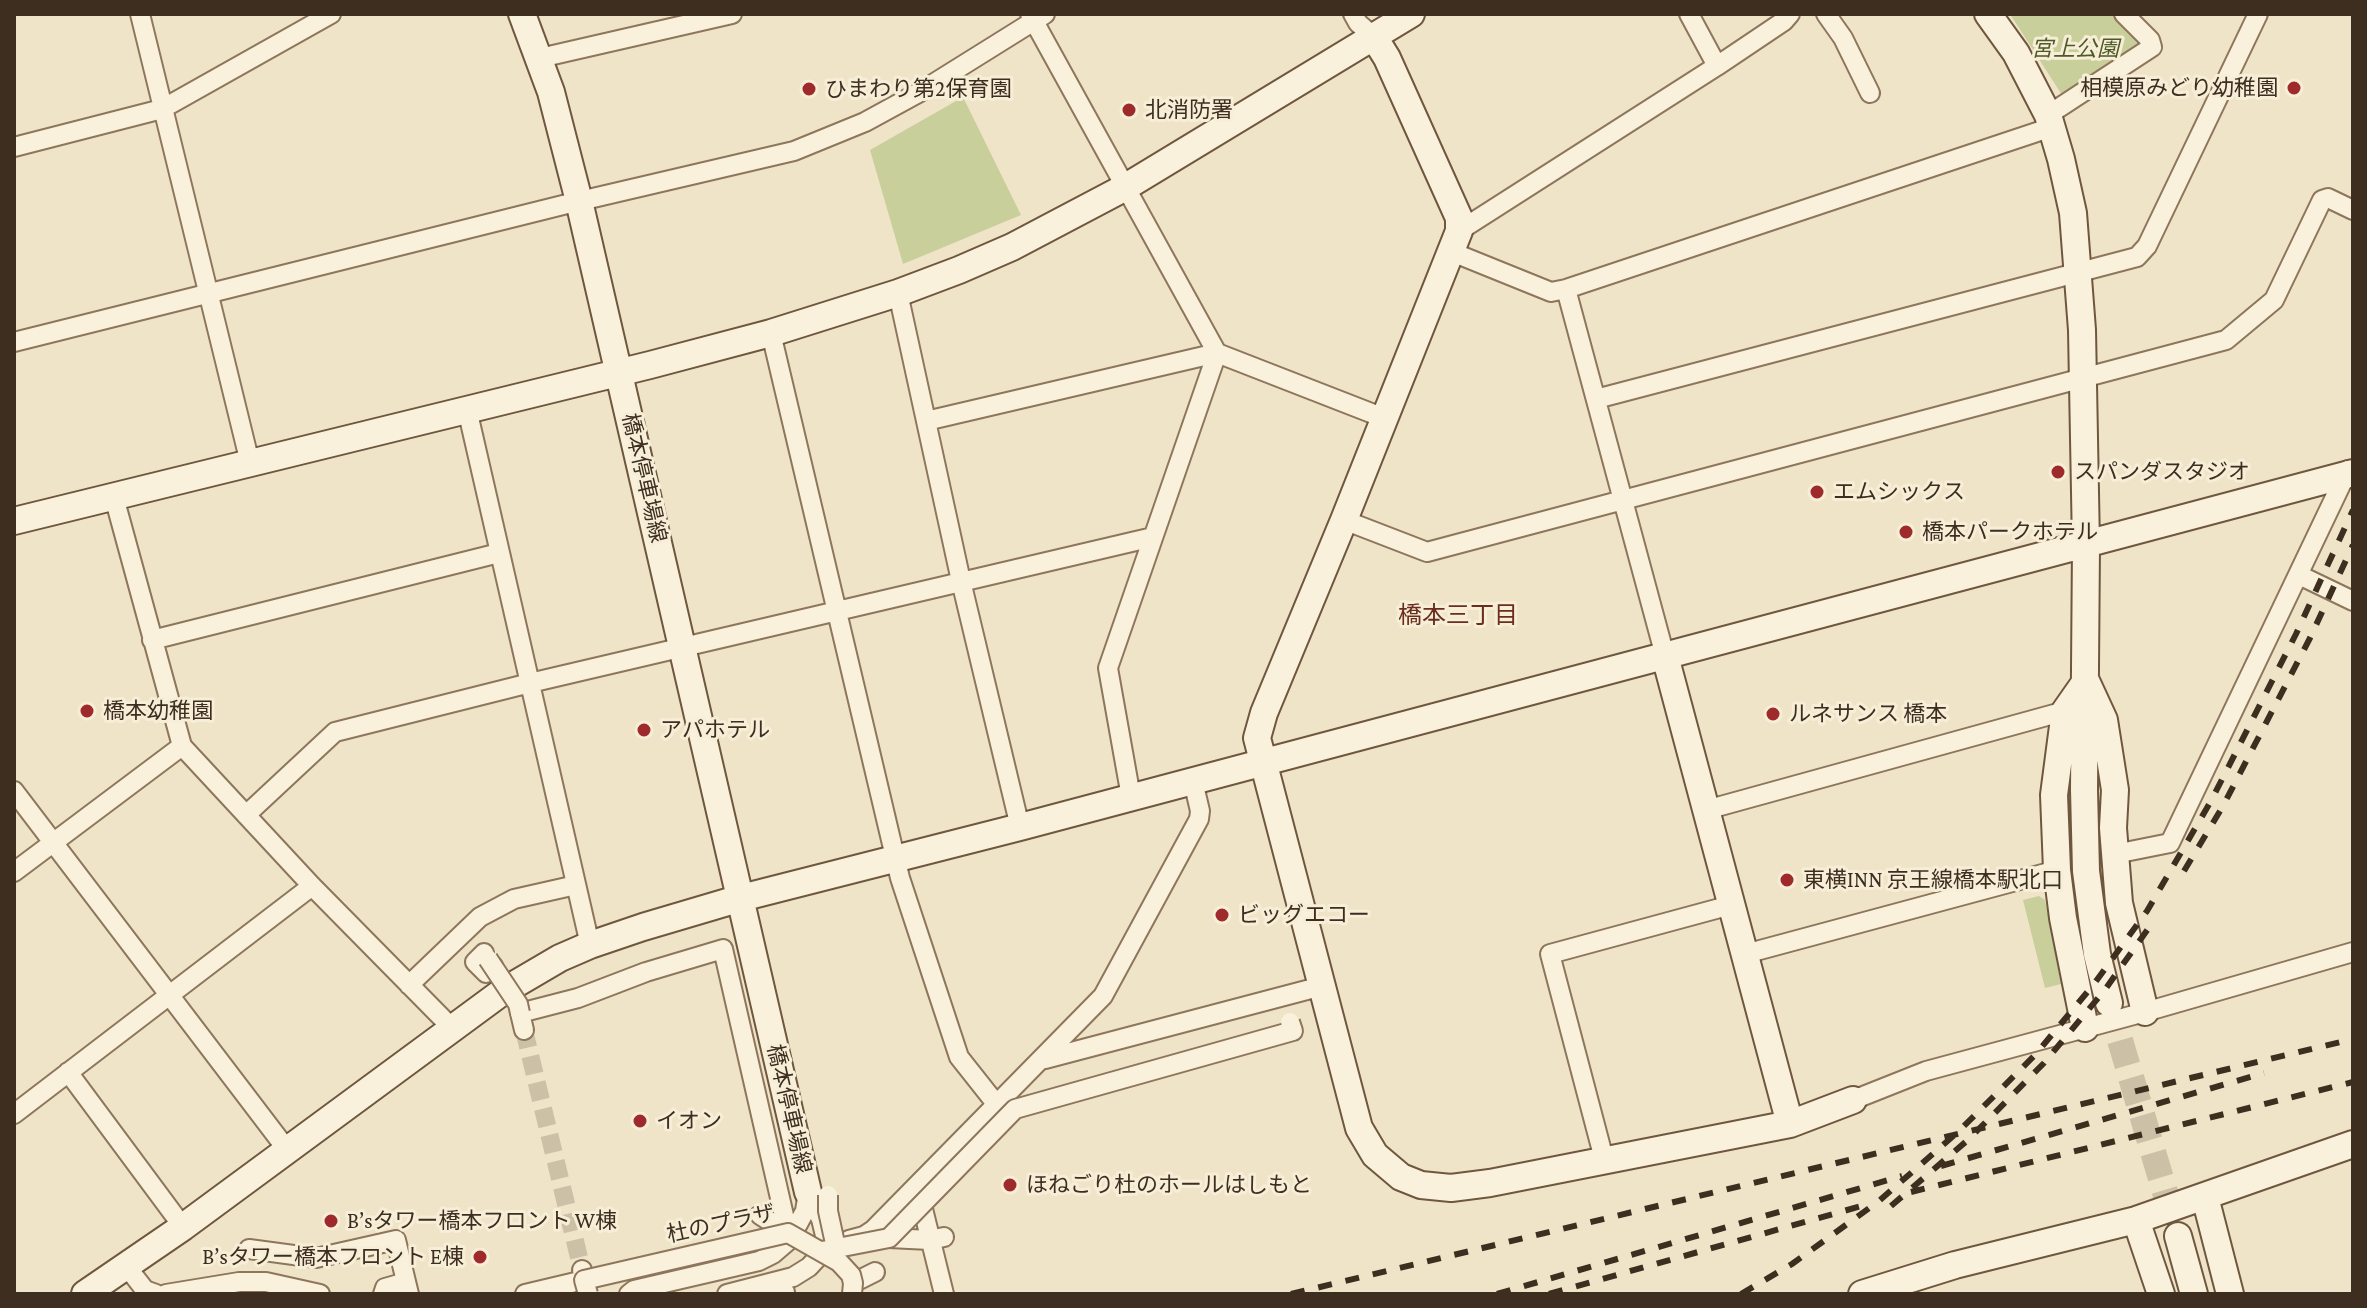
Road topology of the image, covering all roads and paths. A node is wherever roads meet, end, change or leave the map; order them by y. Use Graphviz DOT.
graph roads {
  1 [pos="140,14"];
  2 [pos="331,14"];
  3 [pos="522,14"];
  4 [pos="732,14"];
  5 [pos="1353,14"];
  6 [pos="1411,14"];
  7 [pos="1689,14"];
  8 [pos="1790,14"];
  9 [pos="1826,14"];
  10 [pos="1988,14"];
  11 [pos="2124,14"];
  12 [pos="2258,14"];
  13 [pos="1036,16"];
  14 [pos="1374,37"];
  15 [pos="540,58"];
  16 [pos="1717,66"];
  17 [pos="1870,93"];
  18 [pos="162,109"];
  19 [pos="2050,121"];
  20 [pos="14,147"];
  21 [pos="1124,188"];
  22 [pos="579,201"];
  23 [pos="2353,210"];
  24 [pos="1456,242"];
  25 [pos="2078,272"];
  26 [pos="1566,289"];
  27 [pos="898,293"];
  28 [pos="209,294"];
  29 [pos="771,333"];
  30 [pos="14,342"];
  31 [pos="1217,353"];
  32 [pos="620,372"];
  33 [pos="2082,377"];
  34 [pos="1596,399"];
  35 [pos="467,409"];
  36 [pos="1384,418"];
  37 [pos="926,421"];
  38 [pos="250,463"];
  39 [pos="2351,470"];
  40 [pos="114,497"];
  41 [pos="1624,500"];
  42 [pos="1344,520"];
  43 [pos="14,521"];
  44 [pos="1153,537"];
  45 [pos="2086,546"];
  46 [pos="499,553"];
  47 [pos="2299,575"];
  48 [pos="961,581"];
  49 [pos="2353,601"];
  50 [pos="836,610"];
  51 [pos="152,640"];
  52 [pos="683,646"];
  53 [pos="1665,656"];
  54 [pos="2086,681"];
  55 [pos="530,683"];
  56 [pos="2065,711"];
  57 [pos="182,746"];
  58 [pos="1263,763"];
  59 [pos="1193,781"];
  60 [pos="14,791"];
  61 [pos="1131,797"];
  62 [pos="1706,810"];
  63 [pos="246,815"];
  64 [pos="1020,827"];
  65 [pos="53,843"];
  66 [pos="2115,854"];
  67 [pos="895,858"];
  68 [pos="2057,870"];
  69 [pos="14,872"];
  70 [pos="576,885"];
  71 [pos="312,886"];
  72 [pos="741,898"];
  73 [pos="1731,905"];
  74 [pos="590,945"];
  75 [pos="2353,952"];
  76 [pos="1745,954"];
  77 [pos="484,964"];
  78 [pos="409,985"];
  79 [pos="1322,986"];
  80 [pos="168,995"];
  81 [pos="2109,1003"];
  82 [pos="2145,1012"];
  83 [pos="1290,1022"];
  84 [pos="452,1028"];
  85 [pos="2085,1028"];
  86 [pos="1042,1059"];
  87 [pos="68,1072"];
  88 [pos="1853,1100"];
  89 [pos="997,1105"];
  90 [pos="14,1114"];
  91 [pos="1790,1124"];
  92 [pos="2353,1144"];
  93 [pos="288,1151"];
  94 [pos="1604,1159"];
  95 [pos="2205,1197"];
  96 [pos="803,1199"];
  97 [pos="922,1205"];
  98 [pos="760,1215"];
  99 [pos="2136,1220"];
  100 [pos="183,1227"];
  101 [pos="788,1233"];
  102 [pos="2178,1236"];
  103 [pos="889,1238"];
  104 [pos="828,1248"];
  105 [pos="249,1249"];
  106 [pos="928,1250"];
  107 [pos="127,1267"];
  108 [pos="875,1272"];
  109 [pos="585,1281"];
  110 [pos="408,1288"];
  111 [pos="660,1289"];
  112 [pos="853,1289"];
  113 [pos="286,1290"];
  114 [pos="548,1292"];
  115 [pos="940,1293"];
  116 [pos="85,1294"];
  117 [pos="156,1294"];
  118 [pos="166,1294"];
  119 [pos="320,1294"];
  120 [pos="383,1294"];
  121 [pos="525,1294"];
  122 [pos="629,1294"];
  123 [pos="727,1294"];
  124 [pos="1862,1294"];
  125 [pos="2161,1294"];
  126 [pos="2194,1294"];
  127 [pos="2230,1294"];
  1 -- 18 [label="street"];
  2 -- 18 [label="street"];
  3 -- 15 [label="street, 橋本停車場線"];
  4 -- 15 [label="street"];
  5 -- 14 [label="street"];
  6 -- 14 [label="street"];
  7 -- 16 [label="street"];
  8 -- 16 [label="street"];
  9 -- 17 [label="street"];
  10 -- 19 [label="street"];
  11 -- 19 [label="street"];
  12 -- 25 [label="street"];
  13 -- 21 [label="street"];
  13 -- 22 [label="street"];
  14 -- 21 [label="street"];
  14 -- 24 [label="street"];
  15 -- 22 [label="street, 橋本停車場線"];
  16 -- 24 [label="street"];
  18 -- 20 [label="street"];
  18 -- 28 [label="street"];
  19 -- 25 [label="street"];
  19 -- 26 [label="street"];
  21 -- 27 [label="street"];
  21 -- 31 [label="street"];
  22 -- 28 [label="street"];
  22 -- 32 [label="street, 橋本停車場線"];
  23 -- 33 [label="street"];
  24 -- 26 [label="street"];
  24 -- 36 [label="street"];
  25 -- 33 [label="street"];
  25 -- 34 [label="street"];
  26 -- 34 [label="street"];
  27 -- 29 [label="street"];
  27 -- 37 [label="street"];
  28 -- 30 [label="street"];
  28 -- 38 [label="street"];
  29 -- 32 [label="street"];
  29 -- 50 [label="street"];
  31 -- 36 [label="street"];
  31 -- 37 [label="street"];
  31 -- 44 [label="street"];
  32 -- 35 [label="street"];
  32 -- 52 [label="street, 橋本停車場線"];
  33 -- 41 [label="street"];
  33 -- 45 [label="street"];
  34 -- 41 [label="street"];
  35 -- 38 [label="street"];
  35 -- 46 [label="street"];
  36 -- 42 [label="street"];
  37 -- 48 [label="street"];
  38 -- 40 [label="street"];
  39 -- 45 [label="street"];
  39 -- 47 [label="street"];
  40 -- 43 [label="street"];
  40 -- 51 [label="street"];
  41 -- 42 [label="street"];
  41 -- 53 [label="street"];
  42 -- 58 [label="street"];
  44 -- 48 [label="street"];
  44 -- 61 [label="street"];
  45 -- 53 [label="street"];
  45 -- 54 [label="street"];
  46 -- 51 [label="street"];
  46 -- 55 [label="street"];
  47 -- 49 [label="street"];
  47 -- 66 [label="street"];
  48 -- 50 [label="street"];
  48 -- 64 [label="street"];
  50 -- 52 [label="street"];
  50 -- 67 [label="street"];
  51 -- 57 [label="street"];
  52 -- 55 [label="street"];
  52 -- 72 [label="street, 橋本停車場線"];
  53 -- 58 [label="street"];
  53 -- 62 [label="street"];
  54 -- 56 [label="street"];
  54 -- 66 [label="street"];
  54 -- 81 [label="street"];
  55 -- 63 [label="street"];
  55 -- 70 [label="street"];
  56 -- 62 [label="street"];
  56 -- 68 [label="street"];
  57 -- 63 [label="street"];
  57 -- 65 [label="street"];
  58 -- 59 [label="street"];
  58 -- 79 [label="street"];
  59 -- 61 [label="street"];
  59 -- 86 [label="street"];
  60 -- 65 [label="street"];
  61 -- 64 [label="street"];
  62 -- 73 [label="street"];
  63 -- 71 [label="street"];
  64 -- 67 [label="street"];
  65 -- 69 [label="street"];
  65 -- 80 [label="street"];
  66 -- 82 [label="street"];
  67 -- 72 [label="street"];
  67 -- 89 [label="street"];
  68 -- 76 [label="street"];
  68 -- 85 [label="street"];
  70 -- 74 [label="street"];
  70 -- 78 [label="street"];
  71 -- 78 [label="street"];
  71 -- 80 [label="street"];
  72 -- 74 [label="street"];
  72 -- 96 [label="street, 橋本停車場線"];
  73 -- 76 [label="street"];
  73 -- 94 [label="street"];
  74 -- 84 [label="street"];
  75 -- 82 [label="street"];
  76 -- 91 [label="street"];
  77 -- 96 [label="street, bridge"];
  78 -- 84 [label="street"];
  79 -- 86 [label="street"];
  79 -- 94 [label="street"];
  80 -- 87 [label="street"];
  80 -- 93 [label="street"];
  82 -- 85 [label="street"];
  83 -- 97 [label="street, bridge"];
  84 -- 93 [label="street"];
  85 -- 88 [label="street"];
  86 -- 89 [label="street"];
  87 -- 90 [label="street"];
  87 -- 100 [label="street"];
  88 -- 91 [label="street"];
  89 -- 104 [label="street"];
  91 -- 94 [label="street"];
  92 -- 95 [label="street"];
  93 -- 100 [label="street"];
  95 -- 99 [label="street"];
  95 -- 127 [label="street"];
  96 -- 101 [label="street"];
  96 -- 104 [label="street, bridge"];
  96 -- 111 [label="street"];
  97 -- 103 [label="street, bridge"];
  97 -- 106 [label="street"];
  98 -- 101 [label="street"];
  99 -- 124 [label="street"];
  99 -- 125 [label="street"];
  100 -- 107 [label="street"];
  101 -- 104 [label="street, 杜のプラザ, bridge"];
  101 -- 109 [label="street, 杜のプラザ, bridge"];
  102 -- 126 [label="street"];
  103 -- 104 [label="street, bridge"];
  103 -- 106 [label="street"];
  104 -- 112 [label="street, 杜のプラザ, bridge"];
  104 -- 123 [label="street"];
  105 -- 110 [label="street"];
  106 -- 115 [label="street"];
  107 -- 116 [label="street"];
  107 -- 117 [label="street"];
  108 -- 112 [label="street"];
  109 -- 114 [label="street, 杜のプラザ"];
  110 -- 120 [label="street"];
  111 -- 122 [label="street"];
  113 -- 118 [label="street"];
  113 -- 119 [label="street"];
  114 -- 121 [label="street, 杜のプラザ"];
}
